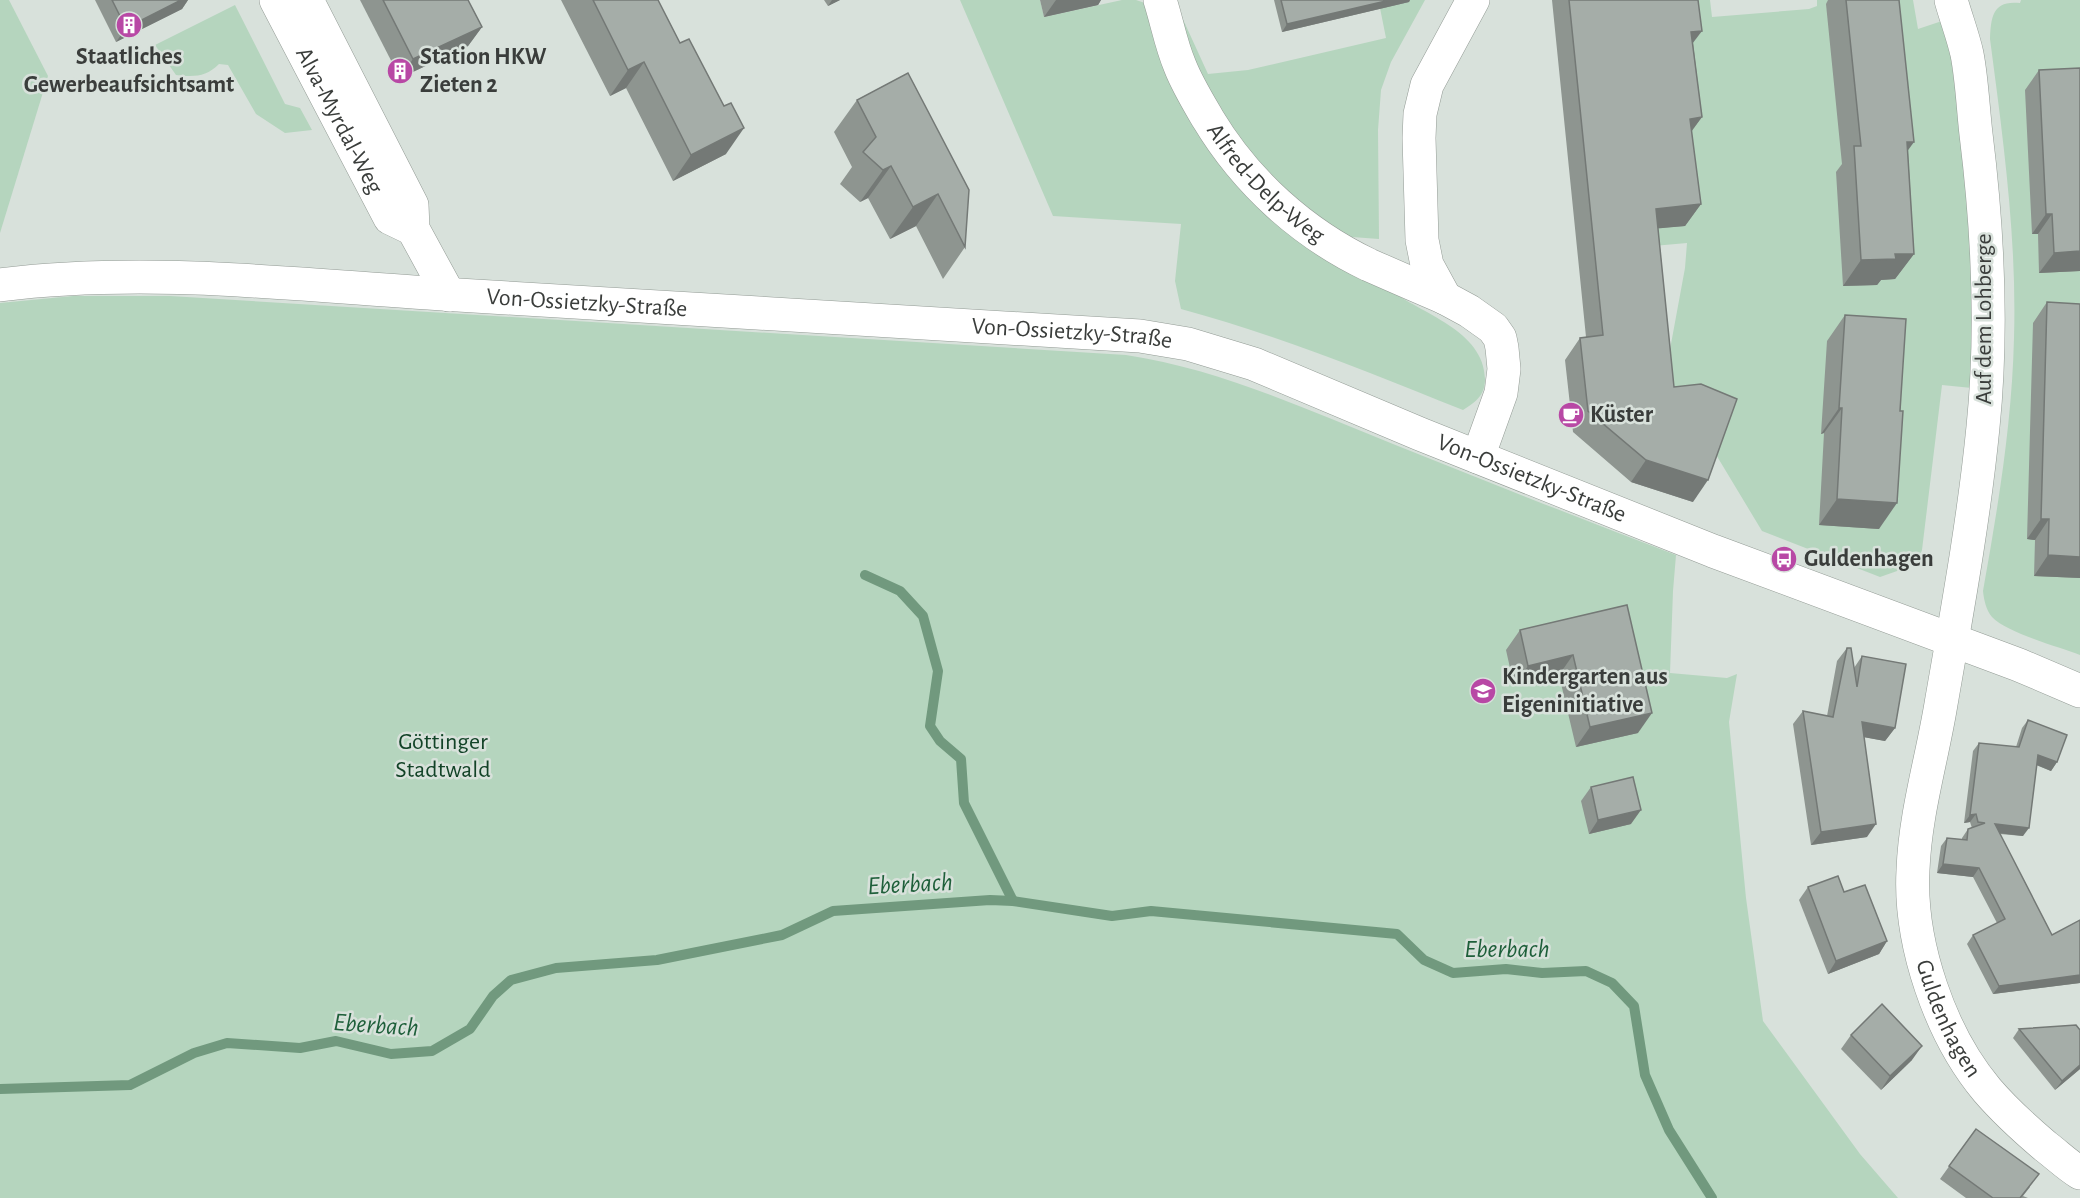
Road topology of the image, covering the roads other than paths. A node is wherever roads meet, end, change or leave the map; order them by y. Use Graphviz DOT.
graph roads {
  1 [pos="276,0"];
  2 [pos="307,0"];
  3 [pos="1160,0"];
  4 [pos="1473,0"];
  5 [pos="1951,0"];
  6 [pos="413,229"];
  7 [pos="0,285"];
  8 [pos="449,295"];
  9 [pos="1445,298"];
  10 [pos="1478,457"];
  11 [pos="1951,640"];
  12 [pos="2080,691"];
  13 [pos="2080,1173"];
  1 -- 6 [label="street, Alva-Myrdal-Weg"];
  2 -- 6 [label="street, Alva-Myrdal-Weg"];
  3 -- 9 [label="street, Alfred-Delp-Weg"];
  4 -- 9 [label="street"];
  5 -- 11 [label="street, Auf dem Lohberge"];
  6 -- 8 [label="street, Alva-Myrdal-Weg"];
  7 -- 8 [label="street, Von-Ossietzky-Straße"];
  8 -- 10 [label="street, Von-Ossietzky-Straße"];
  9 -- 10 [label="street, Alfred-Delp-Weg"];
  10 -- 11 [label="street, Von-Ossietzky-Straße"];
  11 -- 12 [label="street, Von-Ossietzky-Straße"];
  11 -- 13 [label="street, Guldenhagen"];
}
